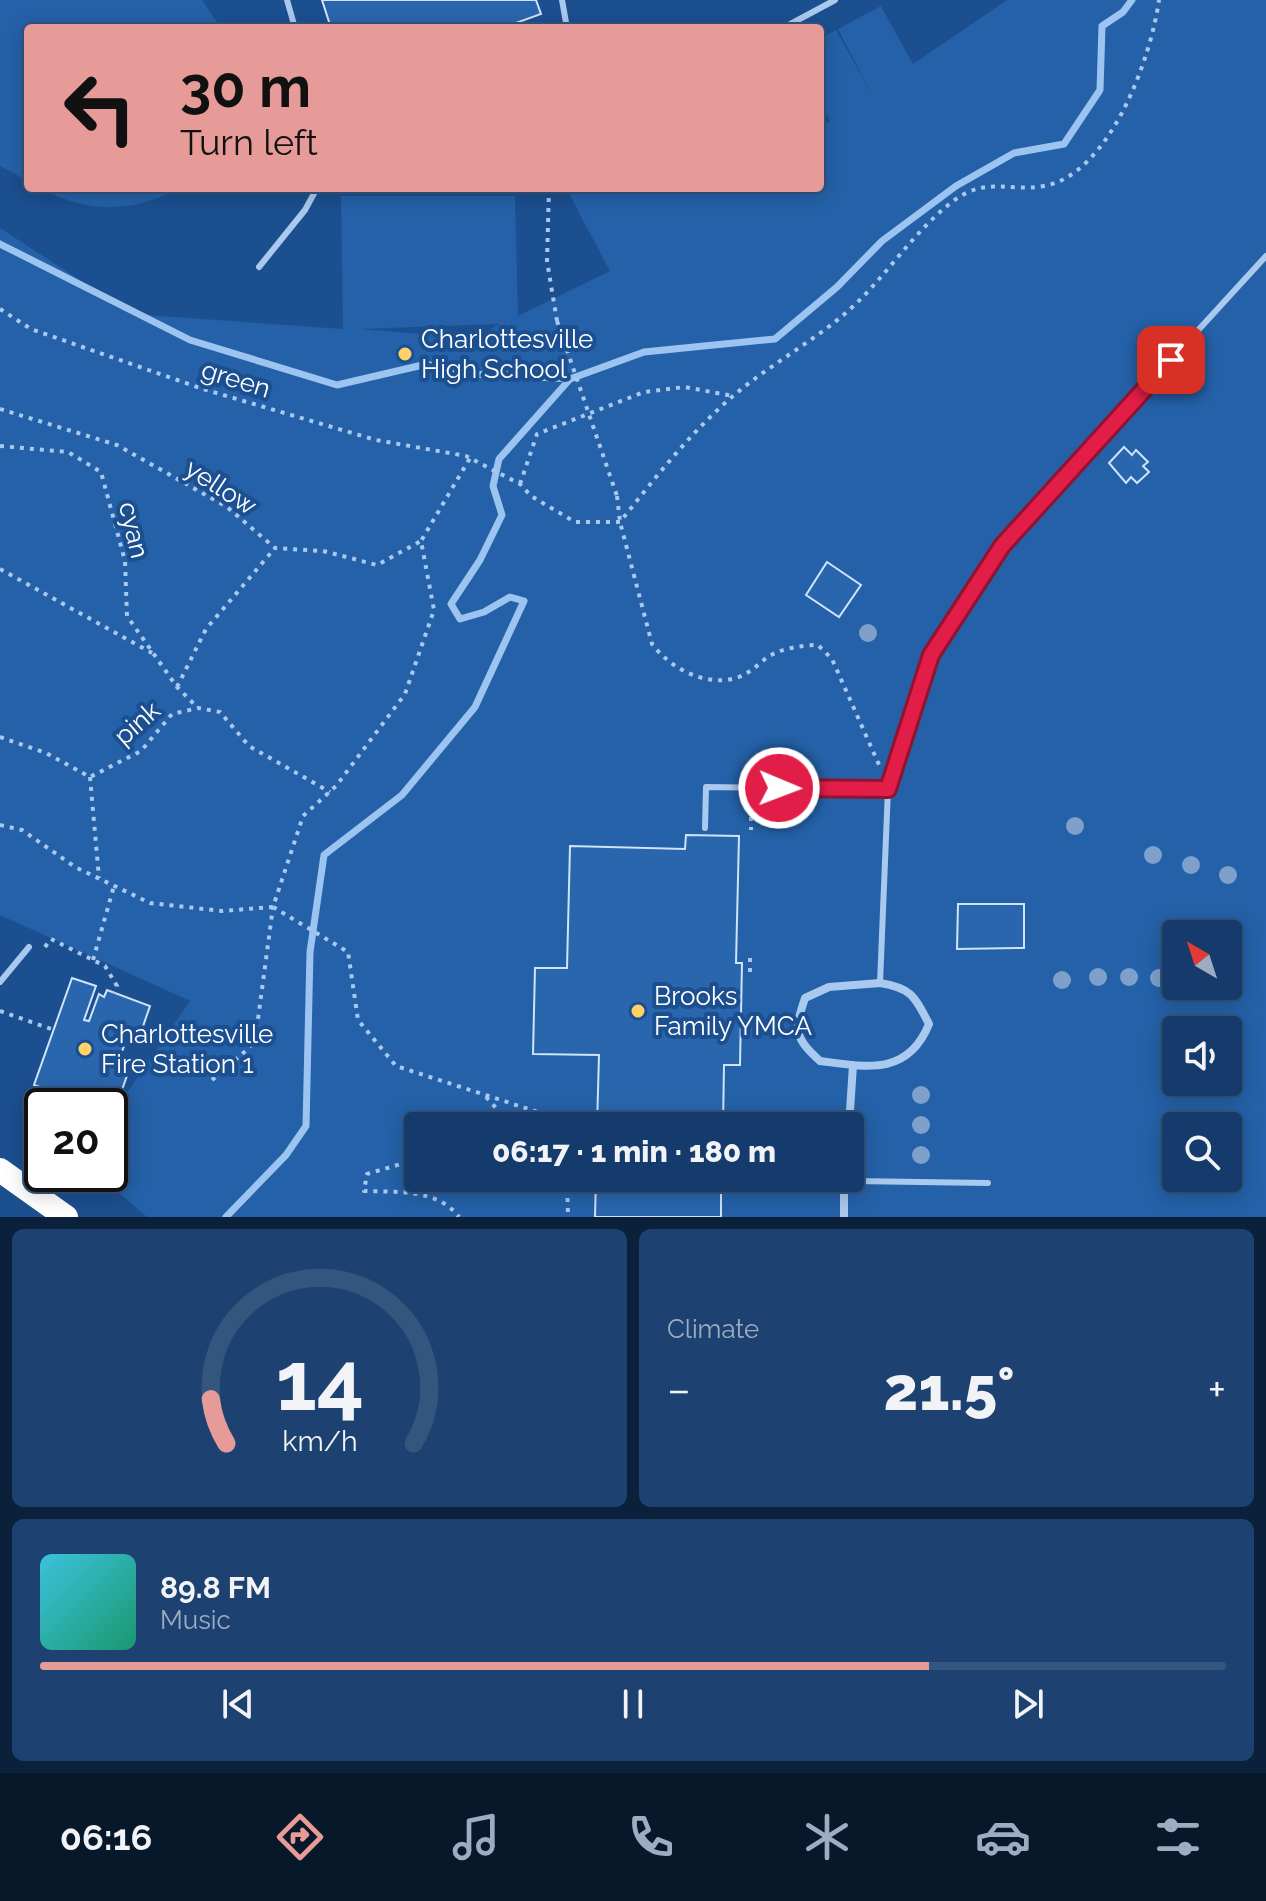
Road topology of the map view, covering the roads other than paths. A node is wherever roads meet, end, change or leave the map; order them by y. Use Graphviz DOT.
graph roads {
  1 [pos="287,0"];
  2 [pos="562,0"];
  3 [pos="835,0"];
  4 [pos="294,24"];
  5 [pos="566,24"];
  6 [pos="790,24"];
  7 [pos="315,192"];
  8 [pos="1266,256"];
  9 [pos="259,267"];
  10 [pos="888,789"];
  11 [pos="705,828"];
  12 [pos="29,947"];
  13 [pos="0,982"];
  14 [pos="880,983"];
  15 [pos="853,1065"];
  16 [pos="850,1112"];
  17 [pos="0,1170"];
  18 [pos="864,1180"];
  19 [pos="988,1183"];
  20 [pos="844,1192"];
  21 [pos="66,1217"];
  22 [pos="844,1217"];
  1 -- 4 [label="lane"];
  2 -- 5 [label="lane"];
  3 -- 6 [label="lane"];
  7 -- 9 [label="lane"];
  8 -- 10 [label="lane"];
  10 -- 11 [label="lane"];
  10 -- 14 [label="lane"];
  12 -- 13 [label="lane"];
  14 -- 15 [label="street"];
  14 -- 15 [label="street"];
  15 -- 16 [label="street"];
  17 -- 21 [label="highway"];
  18 -- 19 [label="lane"];
  20 -- 22 [label="street"];
}
